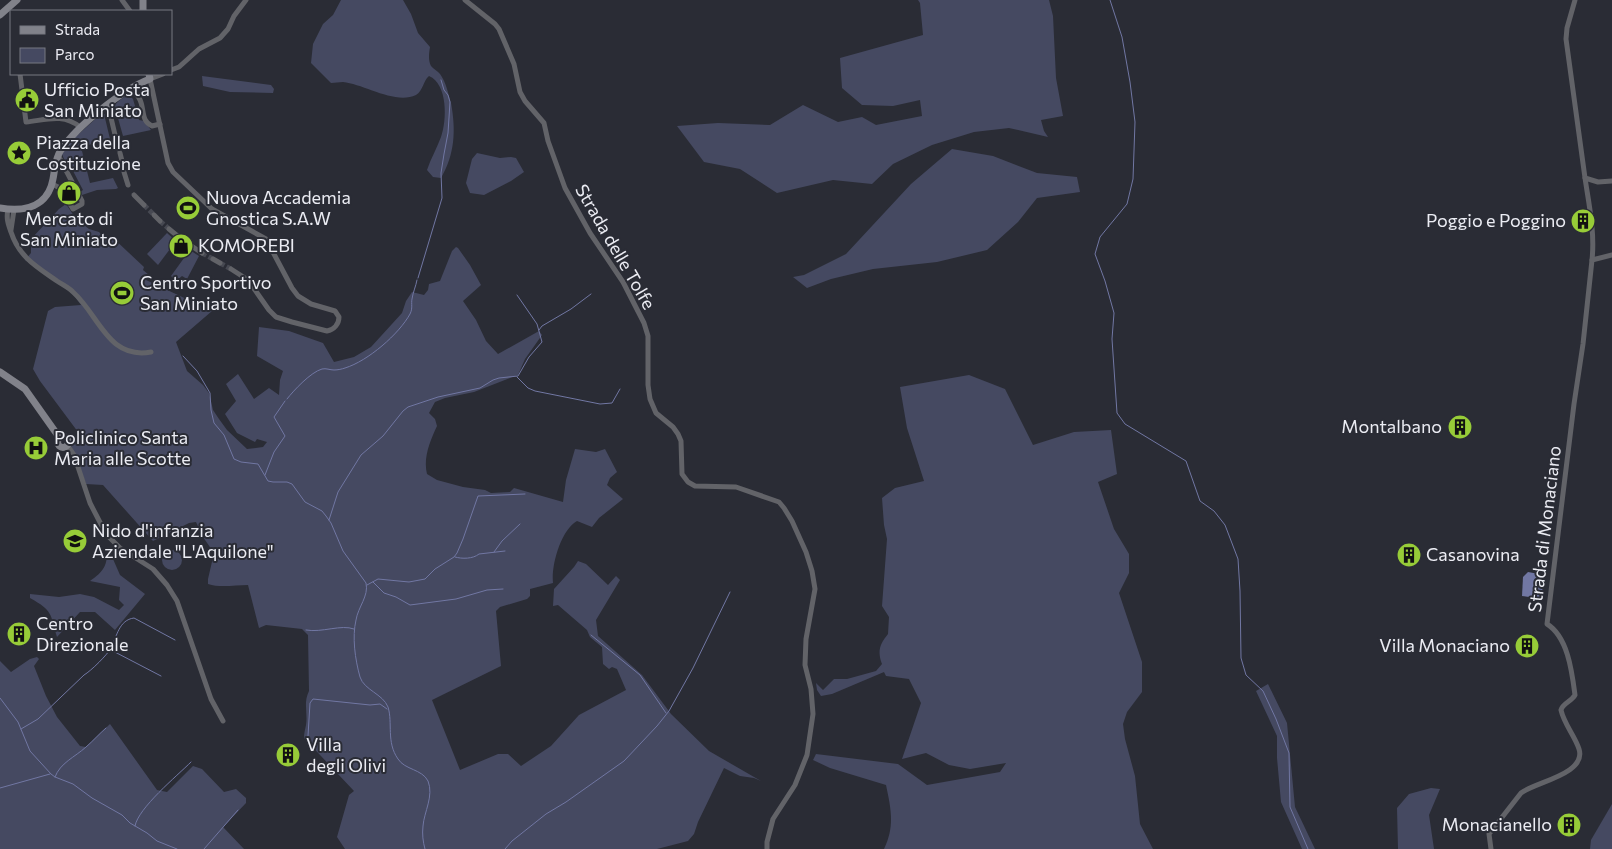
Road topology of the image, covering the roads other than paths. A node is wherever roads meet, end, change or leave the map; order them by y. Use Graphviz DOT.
graph roads {
  1 [pos="17,0"];
  2 [pos="246,0"];
  3 [pos="465,0"];
  4 [pos="1575,0"];
  5 [pos="10,9"];
  6 [pos="0,15"];
  7 [pos="172,70"];
  8 [pos="20,75"];
  9 [pos="142,75"];
  10 [pos="150,76"];
  11 [pos="140,83"];
  12 [pos="131,89"];
  13 [pos="108,105"];
  14 [pos="160,124"];
  15 [pos="80,127"];
  16 [pos="116,139"];
  17 [pos="120,153"];
  18 [pos="58,155"];
  19 [pos="122,161"];
  20 [pos="55,166"];
  21 [pos="64,168"];
  22 [pos="124,172"];
  23 [pos="1585,178"];
  24 [pos="1612,181"];
  25 [pos="52,184"];
  26 [pos="128,184"];
  27 [pos="134,194"];
  28 [pos="144,206"];
  29 [pos="7,209"];
  30 [pos="154,215"];
  31 [pos="160,221"];
  32 [pos="169,229"];
  33 [pos="180,238"];
  34 [pos="190,245"];
  35 [pos="202,253"];
  36 [pos="1612,255"];
  37 [pos="213,259"];
  38 [pos="1592,260"];
  39 [pos="220,263"];
  40 [pos="231,269"];
  41 [pos="152,352"];
  42 [pos="0,372"];
  43 [pos="67,445"];
  44 [pos="222,721"];
  45 [pos="767,849"];
  46 [pos="1491,849"];
  1 -- 5 [label="street"];
  2 -- 7 [label="street"];
  3 -- 45 [label="street, Strada delle Tolfe"];
  4 -- 23 [label="street"];
  5 -- 6 [label="street"];
  8 -- 15 [label="street"];
  9 -- 11 [label="street"];
  10 -- 11 [label="street"];
  10 -- 14 [label="street"];
  11 -- 12 [label="street"];
  12 -- 13 [label="street"];
  12 -- 14 [label="street"];
  13 -- 15 [label="street"];
  13 -- 16 [label="street"];
  14 -- 40 [label="street"];
  15 -- 18 [label="street"];
  17 -- 19 [label="street"];
  18 -- 20 [label="street"];
  18 -- 21 [label="street"];
  20 -- 21 [label="street"];
  20 -- 25 [label="street"];
  21 -- 25 [label="street"];
  22 -- 26 [label="street"];
  23 -- 24 [label="street"];
  23 -- 38 [label="street"];
  25 -- 29 [label="street"];
  27 -- 28 [label="street"];
  29 -- 41 [label="street"];
  30 -- 31 [label="street"];
  32 -- 33 [label="street"];
  34 -- 35 [label="street"];
  36 -- 38 [label="street"];
  37 -- 39 [label="street"];
  38 -- 46 [label="street, Strada di Monaciano"];
  42 -- 43 [label="street"];
  43 -- 44 [label="street"];
}
